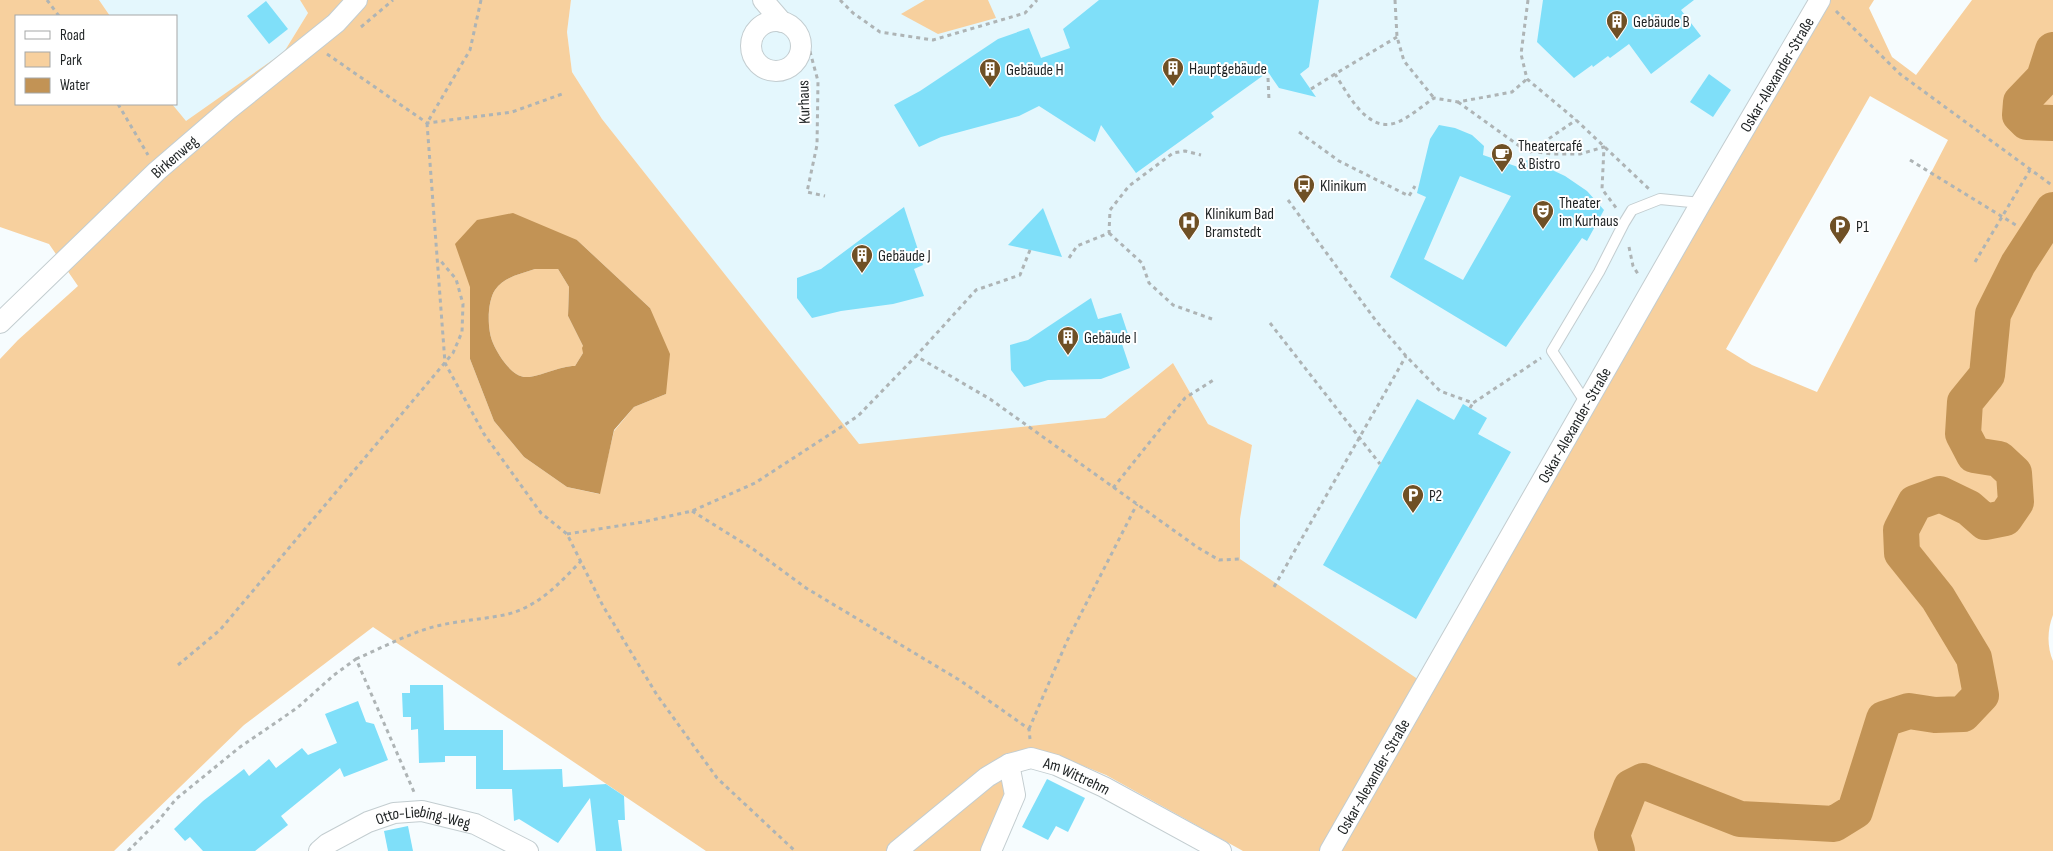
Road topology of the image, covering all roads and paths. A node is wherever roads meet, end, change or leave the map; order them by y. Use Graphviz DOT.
graph roads {
  1 [pos="47,0"];
  2 [pos="357,0"];
  3 [pos="393,0"];
  4 [pos="481,0"];
  5 [pos="763,0"];
  6 [pos="840,0"];
  7 [pos="1037,0"];
  8 [pos="1395,0"];
  9 [pos="1528,0"];
  10 [pos="1826,3"];
  11 [pos="58,15"];
  12 [pos="789,23"];
  13 [pos="356,32"];
  14 [pos="1397,37"];
  15 [pos="311,43"];
  16 [pos="1335,74"];
  17 [pos="1268,78"];
  18 [pos="1527,79"];
  19 [pos="1311,89"];
  20 [pos="562,94"];
  21 [pos="1434,98"];
  22 [pos="1270,100"];
  23 [pos="1458,102"];
  24 [pos="119,105"];
  25 [pos="1576,120"];
  26 [pos="427,123"];
  27 [pos="1299,132"];
  28 [pos="1604,147"];
  29 [pos="1531,151"];
  30 [pos="1201,155"];
  31 [pos="1910,160"];
  32 [pos="1533,161"];
  33 [pos="2030,170"];
  34 [pos="157,171"];
  35 [pos="1415,186"];
  36 [pos="2053,186"];
  37 [pos="825,196"];
  38 [pos="1660,199"];
  39 [pos="1288,200"];
  40 [pos="1701,203"];
  41 [pos="2002,216"];
  42 [pos="2019,227"];
  43 [pos="1109,233"];
  44 [pos="1030,250"];
  45 [pos="438,258"];
  46 [pos="1069,258"];
  47 [pos="1975,262"];
  48 [pos="1212,319"];
  49 [pos="0,323"];
  50 [pos="1270,323"];
  51 [pos="1552,351"];
  52 [pos="916,356"];
  53 [pos="1406,356"];
  54 [pos="445,363"];
  55 [pos="1215,378"];
  56 [pos="1473,403"];
  57 [pos="1586,403"];
  58 [pos="1470,408"];
  59 [pos="1360,438"];
  60 [pos="1380,464"];
  61 [pos="1113,488"];
  62 [pos="1137,504"];
  63 [pos="692,511"];
  64 [pos="567,534"];
  65 [pos="1240,559"];
  66 [pos="581,561"];
  67 [pos="1274,587"];
  68 [pos="356,660"];
  69 [pos="178,664"];
  70 [pos="1029,729"];
  71 [pos="1031,758"];
  72 [pos="1009,764"];
  73 [pos="422,811"];
  74 [pos="128,851"];
  75 [pos="319,851"];
  76 [pos="528,851"];
  77 [pos="796,851"];
  78 [pos="897,851"];
  79 [pos="991,851"];
  80 [pos="1221,851"];
  81 [pos="1330,851"];
  1 -- 11 [label="path"];
  2 -- 15 [label="street, Birkenweg"];
  3 -- 13 [label="path"];
  4 -- 26 [label="path"];
  5 -- 12 [label="street"];
  6 -- 7 [label="path"];
  8 -- 14 [label="path"];
  9 -- 18 [label="path"];
  10 -- 33 [label="path"];
  10 -- 40 [label="street, Oskar-Alexander-Straße"];
  12 -- 37 [label="path, Kurhaus"];
  14 -- 16 [label="path"];
  14 -- 21 [label="path"];
  15 -- 26 [label="path"];
  15 -- 34 [label="street, Birkenweg"];
  16 -- 19 [label="path"];
  16 -- 21 [label="path"];
  17 -- 22 [label="path"];
  18 -- 23 [label="path"];
  18 -- 25 [label="path"];
  20 -- 26 [label="path"];
  21 -- 23 [label="path"];
  23 -- 29 [label="path"];
  24 -- 34 [label="path"];
  25 -- 28 [label="path"];
  25 -- 29 [label="path"];
  26 -- 45 [label="path"];
  27 -- 35 [label="path"];
  28 -- 29 [label="path"];
  28 -- 38 [label="path"];
  29 -- 32 [label="path"];
  30 -- 43 [label="path"];
  31 -- 41 [label="path"];
  33 -- 36 [label="path"];
  33 -- 41 [label="path"];
  34 -- 49 [label="street, Birkenweg"];
  38 -- 40 [label="lane"];
  38 -- 51 [label="lane"];
  39 -- 53 [label="path"];
  40 -- 57 [label="street, Oskar-Alexander-Straße"];
  41 -- 42 [label="path"];
  41 -- 47 [label="path"];
  43 -- 46 [label="path"];
  43 -- 48 [label="path"];
  44 -- 52 [label="path"];
  45 -- 54 [label="path"];
  45 -- 54 [label="path"];
  50 -- 59 [label="path"];
  51 -- 56 [label="path"];
  51 -- 57 [label="lane"];
  52 -- 61 [label="path"];
  52 -- 63 [label="path"];
  53 -- 56 [label="path"];
  53 -- 59 [label="path"];
  54 -- 64 [label="path"];
  54 -- 69 [label="path"];
  55 -- 61 [label="path"];
  56 -- 58 [label="path"];
  57 -- 81 [label="street, Oskar-Alexander-Straße"];
  59 -- 60 [label="path"];
  59 -- 67 [label="path"];
  61 -- 62 [label="path"];
  62 -- 65 [label="path"];
  62 -- 70 [label="path"];
  63 -- 64 [label="path"];
  63 -- 70 [label="path"];
  64 -- 66 [label="path"];
  66 -- 68 [label="path"];
  66 -- 77 [label="path"];
  68 -- 73 [label="path"];
  68 -- 74 [label="path"];
  70 -- 71 [label="path"];
  71 -- 72 [label="street, Am Wittrehm"];
  71 -- 80 [label="street, Am Wittrehm"];
  72 -- 78 [label="street"];
  72 -- 79 [label="street"];
  73 -- 75 [label="street, Otto-Liebing-Weg"];
  73 -- 76 [label="street, Otto-Liebing-Weg"];
}
